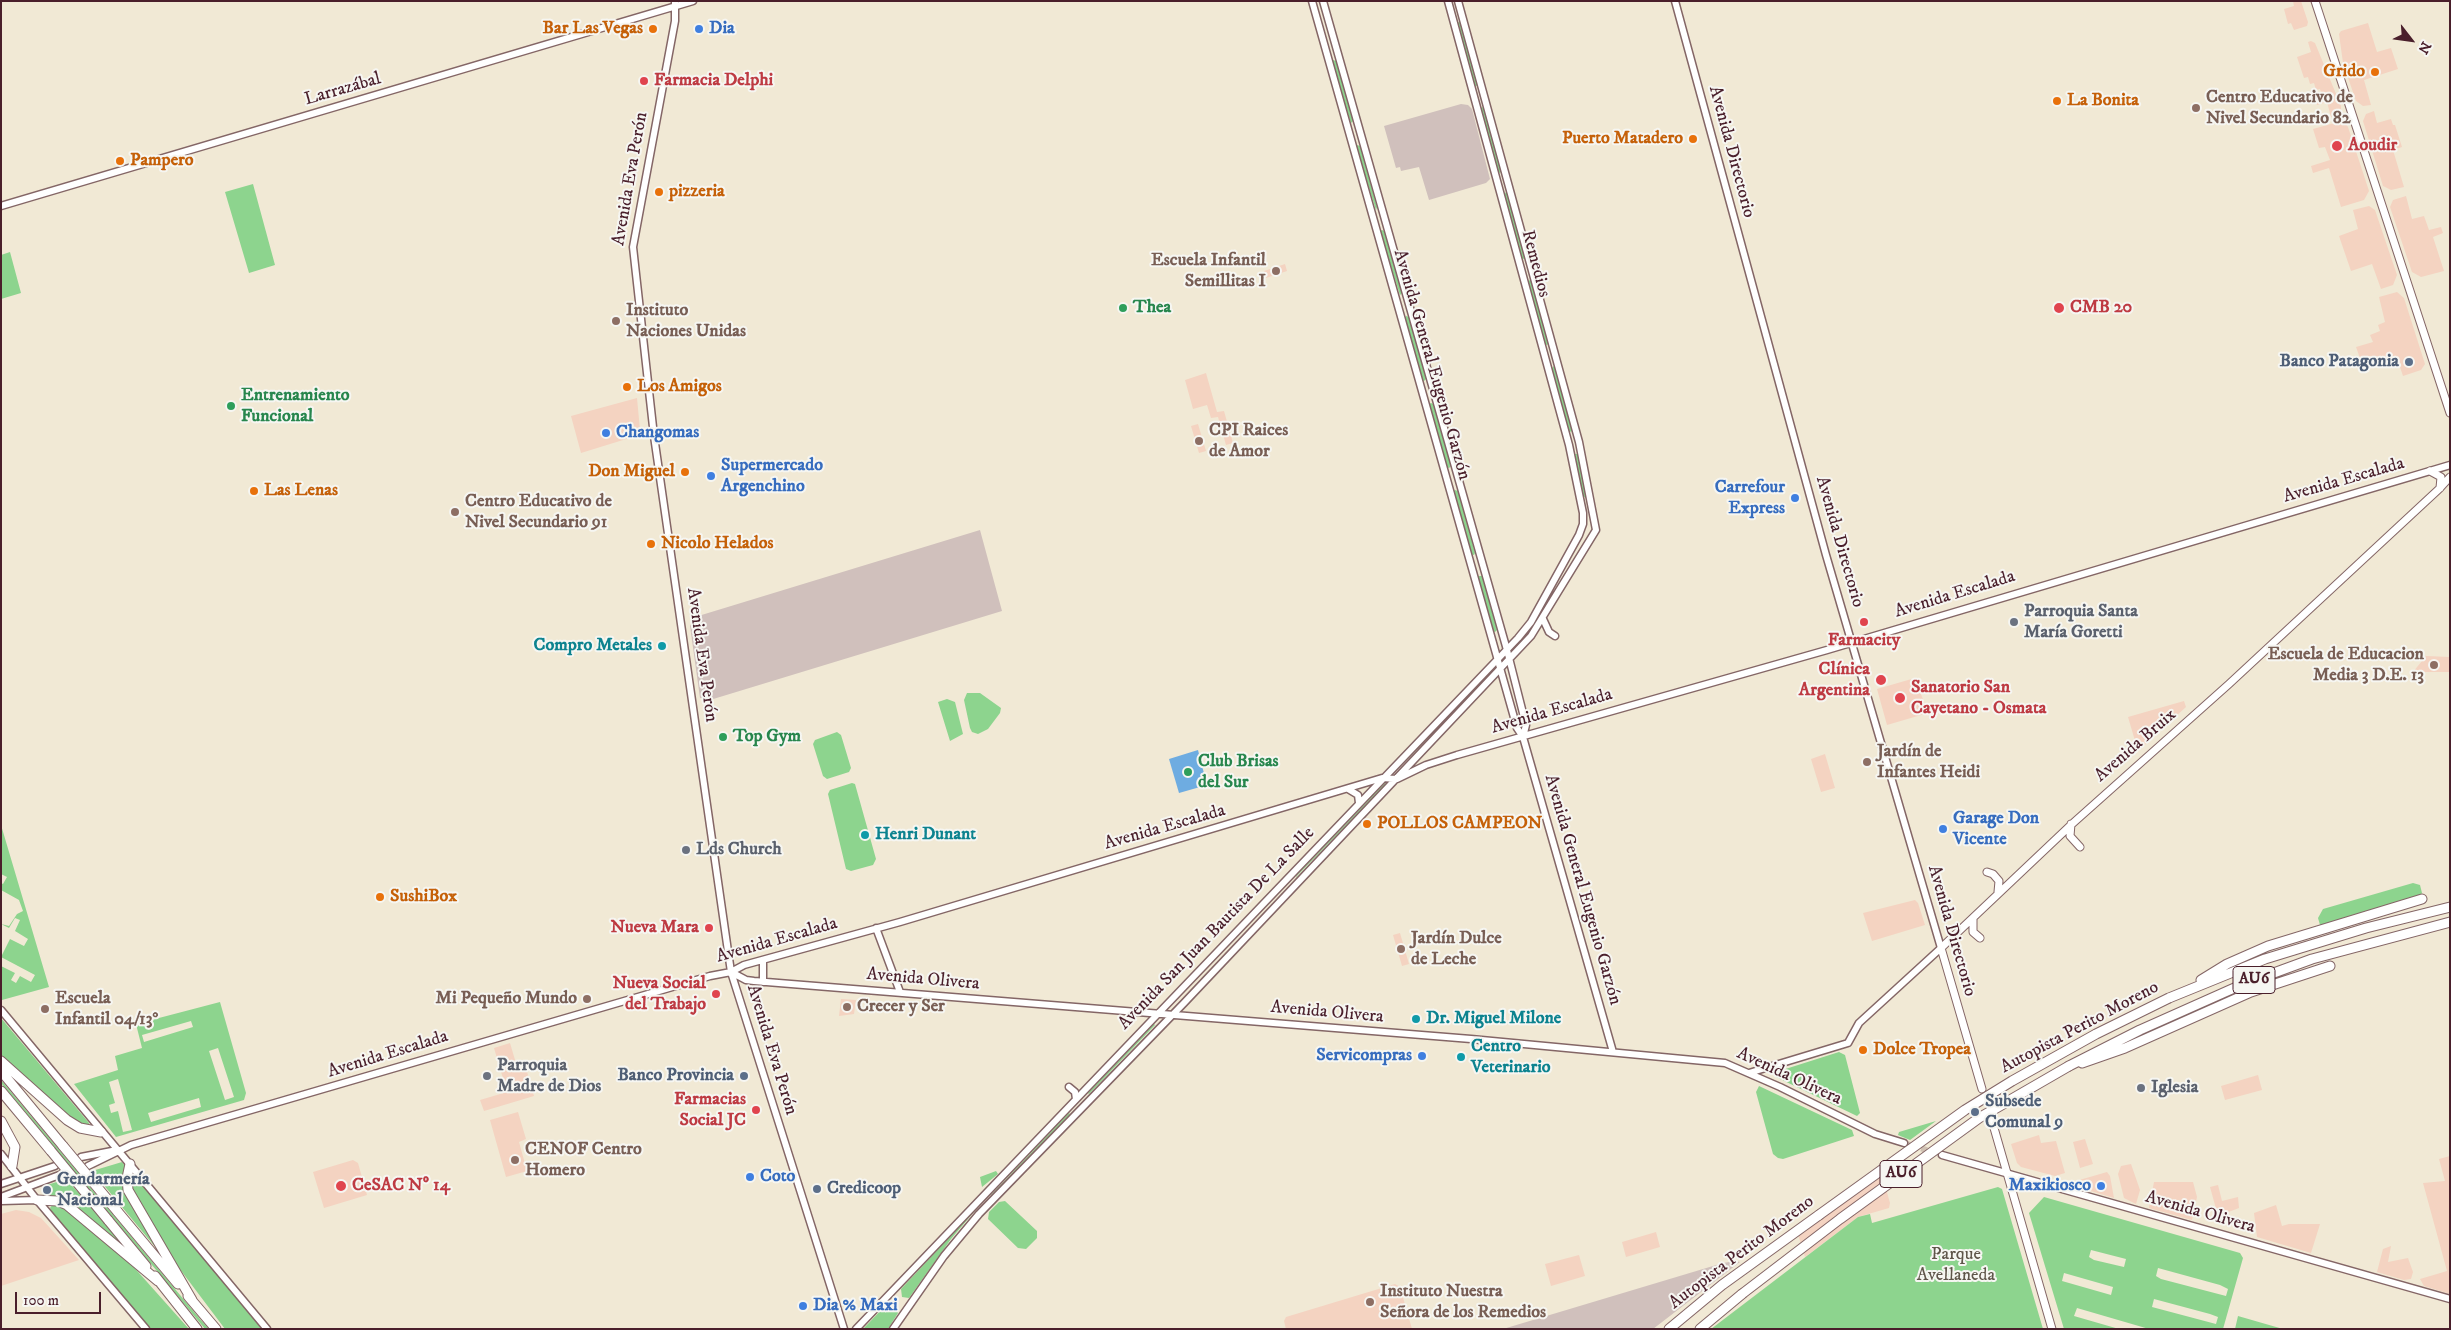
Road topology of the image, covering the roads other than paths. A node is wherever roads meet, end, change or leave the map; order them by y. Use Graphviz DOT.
graph roads {
  1 [pos="693,1"];
  2 [pos="1312,1"];
  3 [pos="1322,1"];
  4 [pos="1448,1"];
  5 [pos="1458,1"];
  6 [pos="1675,1"];
  7 [pos="2315,1"];
  8 [pos="675,4"];
  9 [pos="1,206"];
  10 [pos="2450,413"];
  11 [pos="2450,465"];
  12 [pos="2430,471"];
  13 [pos="2450,477"];
  14 [pos="2444,485"];
  15 [pos="1596,530"];
  16 [pos="1579,535"];
  17 [pos="1543,619"];
  18 [pos="1555,636"];
  19 [pos="1851,642"];
  20 [pos="1507,650"];
  21 [pos="1498,659"];
  22 [pos="1509,660"];
  23 [pos="1501,669"];
  24 [pos="1523,736"];
  25 [pos="1382,778"];
  26 [pos="1397,779"];
  27 [pos="1348,789"];
  28 [pos="1359,803"];
  29 [pos="2072,824"];
  30 [pos="2080,847"];
  31 [pos="1987,872"];
  32 [pos="1995,896"];
  33 [pos="2422,899"];
  34 [pos="2450,907"];
  35 [pos="1973,919"];
  36 [pos="2450,922"];
  37 [pos="876,928"];
  38 [pos="1980,938"];
  39 [pos="1941,948"];
  40 [pos="762,960"];
  41 [pos="2330,966"];
  42 [pos="731,972"];
  43 [pos="763,982"];
  44 [pos="900,992"];
  45 [pos="2168,998"];
  46 [pos="1,1010"];
  47 [pos="1156,1014"];
  48 [pos="1171,1015"];
  49 [pos="1613,1052"];
  50 [pos="1,1061"];
  51 [pos="2069,1066"];
  52 [pos="1,1071"];
  53 [pos="1748,1073"];
  54 [pos="1069,1087"];
  55 [pos="1982,1089"];
  56 [pos="1,1091"];
  57 [pos="1076,1099"];
  58 [pos="1,1121"];
  59 [pos="1992,1121"];
  60 [pos="101,1132"];
  61 [pos="1904,1143"];
  62 [pos="118,1150"];
  63 [pos="1,1154"];
  64 [pos="1942,1155"];
  65 [pos="80,1157"];
  66 [pos="130,1164"];
  67 [pos="12,1166"];
  68 [pos="55,1166"];
  69 [pos="88,1166"];
  70 [pos="62,1174"];
  71 [pos="2008,1175"];
  72 [pos="21,1178"];
  73 [pos="1,1184"];
  74 [pos="27,1187"];
  75 [pos="1,1197"];
  76 [pos="37,1200"];
  77 [pos="1,1201"];
  78 [pos="158,1281"];
  79 [pos="2450,1299"];
  80 [pos="192,1300"];
  81 [pos="146,1329"];
  82 [pos="197,1329"];
  83 [pos="216,1329"];
  84 [pos="267,1329"];
  85 [pos="844,1329"];
  86 [pos="856,1329"];
  87 [pos="893,1329"];
  88 [pos="1669,1329"];
  89 [pos="1700,1329"];
  90 [pos="2052,1329"];
  1 -- 8 [label="street, Larrazábal"];
  2 -- 21 [label="street, Avenida General Eugenio Garzón"];
  3 -- 20 [label="street, Avenida General Eugenio Garzón"];
  4 -- 16 [label="street, Remedios"];
  5 -- 15 [label="street, Remedios"];
  6 -- 19 [label="street, Avenida Directorio"];
  7 -- 10 [label="main road"];
  8 -- 9 [label="street, Larrazábal"];
  8 -- 42 [label="street, Avenida Eva Perón"];
  11 -- 12 [label="street, Avenida Escalada"];
  12 -- 14 [label="main road"];
  12 -- 19 [label="street, Avenida Escalada"];
  13 -- 14 [label="main road, Avenida Bruix"];
  14 -- 29 [label="main road, Avenida Bruix"];
  15 -- 17 [label="street, Avenida San Juan Bautista De La Salle"];
  16 -- 20 [label="street, Avenida San Juan Bautista De La Salle"];
  17 -- 18 [label="street"];
  17 -- 22 [label="street, Avenida San Juan Bautista De La Salle"];
  19 -- 24 [label="street, Avenida Escalada"];
  19 -- 39 [label="street, Avenida Directorio"];
  20 -- 21 [label="street, Avenida San Juan Bautista De La Salle"];
  20 -- 22 [label="street, Avenida General Eugenio Garzón"];
  21 -- 23 [label="street, Avenida General Eugenio Garzón"];
  21 -- 25 [label="street, Avenida San Juan Bautista De La Salle"];
  22 -- 23 [label="street, Avenida San Juan Bautista De La Salle"];
  22 -- 24 [label="street, Avenida General Eugenio Garzón"];
  23 -- 24 [label="street, Avenida General Eugenio Garzón"];
  23 -- 26 [label="street, Avenida San Juan Bautista De La Salle"];
  24 -- 26 [label="street, Avenida Escalada"];
  24 -- 49 [label="street, Avenida General Eugenio Garzón"];
  25 -- 26 [label="street, Avenida Escalada"];
  25 -- 27 [label="street, Avenida Escalada"];
  25 -- 28 [label="street, Avenida San Juan Bautista De La Salle"];
  26 -- 48 [label="street, Avenida San Juan Bautista De La Salle"];
  27 -- 28 [label="street"];
  27 -- 37 [label="street, Avenida Escalada"];
  28 -- 47 [label="street, Avenida San Juan Bautista De La Salle"];
  29 -- 30 [label="main road"];
  29 -- 32 [label="main road, Avenida Bruix"];
  31 -- 32 [label="main road"];
  32 -- 35 [label="main road, Avenida Bruix"];
  33 -- 45 [label="highway"];
  34 -- 45 [label="highway, Autopista Perito Moreno / AU6"];
  35 -- 38 [label="main road"];
  35 -- 39 [label="main road, Avenida Bruix"];
  36 -- 51 [label="highway, Autopista Perito Moreno / AU6"];
  37 -- 40 [label="street, Avenida Escalada"];
  37 -- 44 [label="street"];
  39 -- 53 [label="street, Avenida Bruix"];
  39 -- 55 [label="main road, Avenida Directorio"];
  40 -- 42 [label="street, Avenida Escalada"];
  40 -- 43 [label="street"];
  41 -- 51 [label="highway"];
  42 -- 43 [label="street, Avenida Olivera"];
  42 -- 62 [label="street, Avenida Escalada"];
  42 -- 85 [label="street, Avenida Eva Perón"];
  43 -- 44 [label="street, Avenida Olivera"];
  44 -- 47 [label="street, Avenida Olivera"];
  45 -- 88 [label="highway, Autopista Perito Moreno / AU6, bridge"];
  46 -- 60 [label="street"];
  47 -- 48 [label="street, Avenida Olivera"];
  47 -- 57 [label="street, Avenida San Juan Bautista De La Salle"];
  48 -- 49 [label="street, Avenida Olivera"];
  48 -- 87 [label="street, Avenida San Juan Bautista De La Salle"];
  49 -- 53 [label="street, Avenida Olivera"];
  50 -- 60 [label="highway"];
  51 -- 89 [label="highway, Autopista Perito Moreno / AU6, bridge"];
  52 -- 80 [label="highway, bridge"];
  53 -- 61 [label="street, Avenida Olivera"];
  54 -- 57 [label="street"];
  56 -- 78 [label="highway, bridge"];
  57 -- 86 [label="street, Avenida San Juan Bautista De La Salle"];
  58 -- 67 [label="highway"];
  59 -- 71 [label="main road"];
  60 -- 62 [label="street"];
  62 -- 65 [label="street, Avenida Escalada"];
  62 -- 66 [label="street"];
  62 -- 69 [label="street, Avenida Escalada"];
  63 -- 67 [label="street"];
  64 -- 71 [label="street, Avenida Olivera"];
  66 -- 80 [label="highway"];
  66 -- 84 [label="street"];
  67 -- 72 [label="street"];
  68 -- 72 [label="street"];
  70 -- 74 [label="street"];
  71 -- 79 [label="street, Avenida Olivera"];
  71 -- 90 [label="main road"];
  72 -- 73 [label="street"];
  72 -- 74 [label="street"];
  74 -- 75 [label="street"];
  74 -- 76 [label="street"];
  76 -- 77 [label="street"];
  76 -- 78 [label="highway"];
  76 -- 81 [label="street"];
  78 -- 82 [label="highway"];
  80 -- 83 [label="highway"];
}
